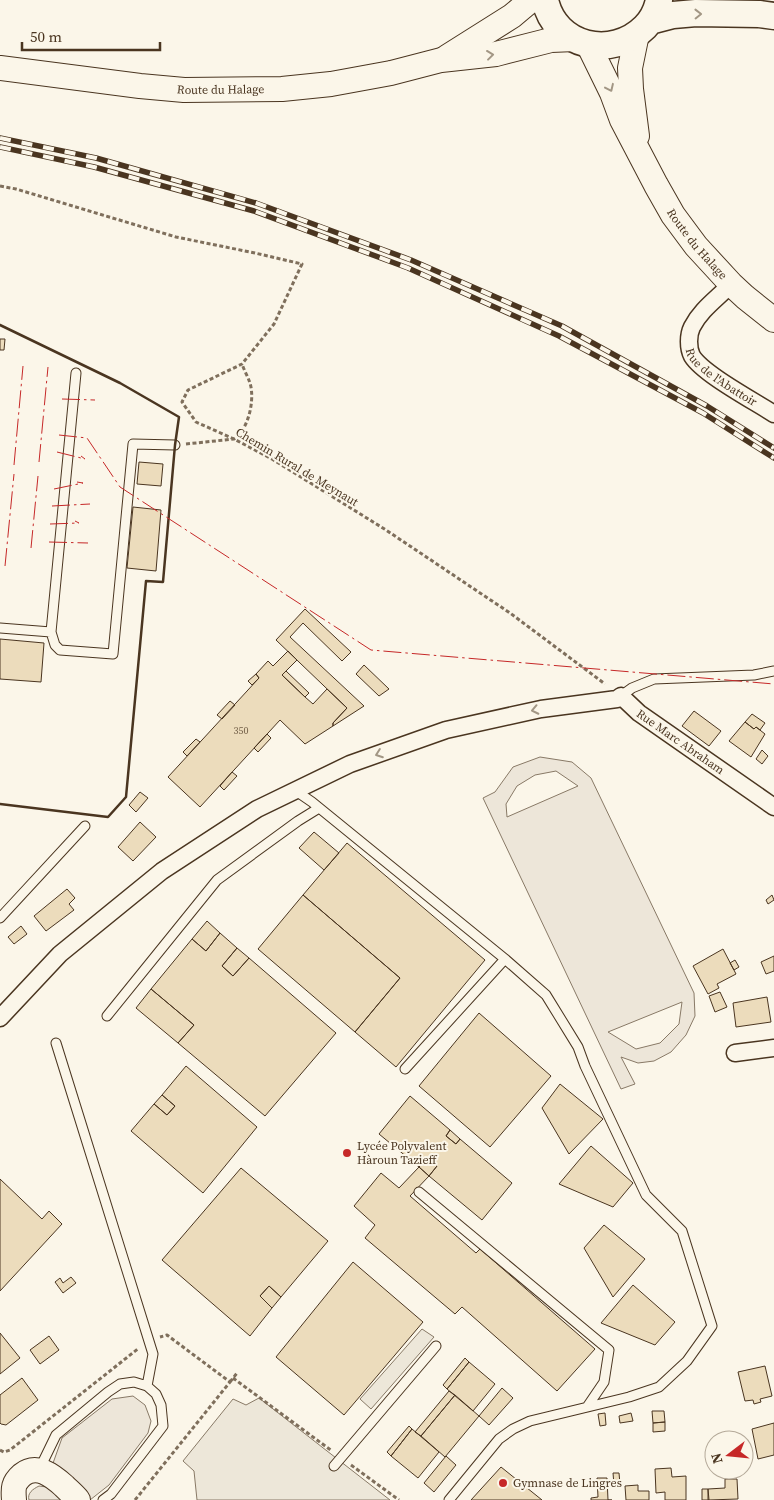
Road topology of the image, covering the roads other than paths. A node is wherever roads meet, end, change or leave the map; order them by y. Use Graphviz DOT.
graph roads {
  1 [pos="531,0"];
  2 [pos="545,0"];
  3 [pos="727,0"];
  4 [pos="766,15"];
  5 [pos="649,19"];
  6 [pos="582,42"];
  7 [pos="441,60"];
  8 [pos="0,68"];
  9 [pos="639,152"];
  10 [pos="731,284"];
  11 [pos="774,320"];
  12 [pos="76,373"];
  13 [pos="774,414"];
  14 [pos="175,445"];
  15 [pos="0,628"];
  16 [pos="51,632"];
  17 [pos="774,671"];
  18 [pos="622,696"];
  19 [pos="296,791"];
  20 [pos="319,808"];
  21 [pos="774,808"];
  22 [pos="85,826"];
  23 [pos="0,918"];
  24 [pos="505,960"];
  25 [pos="107,1016"];
  26 [pos="0,1018"];
  27 [pos="56,1043"];
  28 [pos="774,1048"];
  29 [pos="735,1053"];
  30 [pos="405,1069"];
  31 [pos="419,1192"];
  32 [pos="436,1346"];
  33 [pos="147,1386"];
  34 [pos="586,1407"];
  35 [pos="334,1466"];
  36 [pos="39,1470"];
  37 [pos="10,1484"];
  38 [pos="78,1500"];
  39 [pos="103,1500"];
  40 [pos="449,1500"];
  1 -- 7 [label="main road, Route du Halage"];
  2 -- 6 [label="main road"];
  3 -- 4 [label="main road"];
  5 -- 4 [label="main road, one-way"];
  5 -- 6 [label="main road"];
  5 -- 9 [label="main road, Route du Halage"];
  7 -- 6 [label="main road, Route du Halage, one-way"];
  6 -- 9 [label="main road, Route du Halage, one-way"];
  7 -- 8 [label="main road, Route du Halage"];
  9 -- 10 [label="main road, Route du Halage"];
  10 -- 11 [label="main road, Route du Halage"];
  10 -- 13 [label="street, Rue de l'Abattoir"];
  12 -- 16 [label="lane"];
  14 -- 16 [label="lane"];
  15 -- 16 [label="lane"];
  17 -- 18 [label="lane"];
  18 -- 19 [label="street, one-way"];
  18 -- 21 [label="street, Rue Marc Abraham"];
  19 -- 20 [label="lane"];
  19 -- 26 [label="street"];
  20 -- 24 [label="lane"];
  20 -- 25 [label="lane"];
  22 -- 23 [label="lane"];
  24 -- 30 [label="lane"];
  24 -- 34 [label="lane"];
  27 -- 33 [label="lane"];
  28 -- 29 [label="street"];
  31 -- 34 [label="lane"];
  32 -- 35 [label="lane"];
  33 -- 36 [label="lane"];
  33 -- 39 [label="lane"];
  34 -- 40 [label="lane"];
  36 -- 37 [label="main road"];
  36 -- 38 [label="main road"];
}
